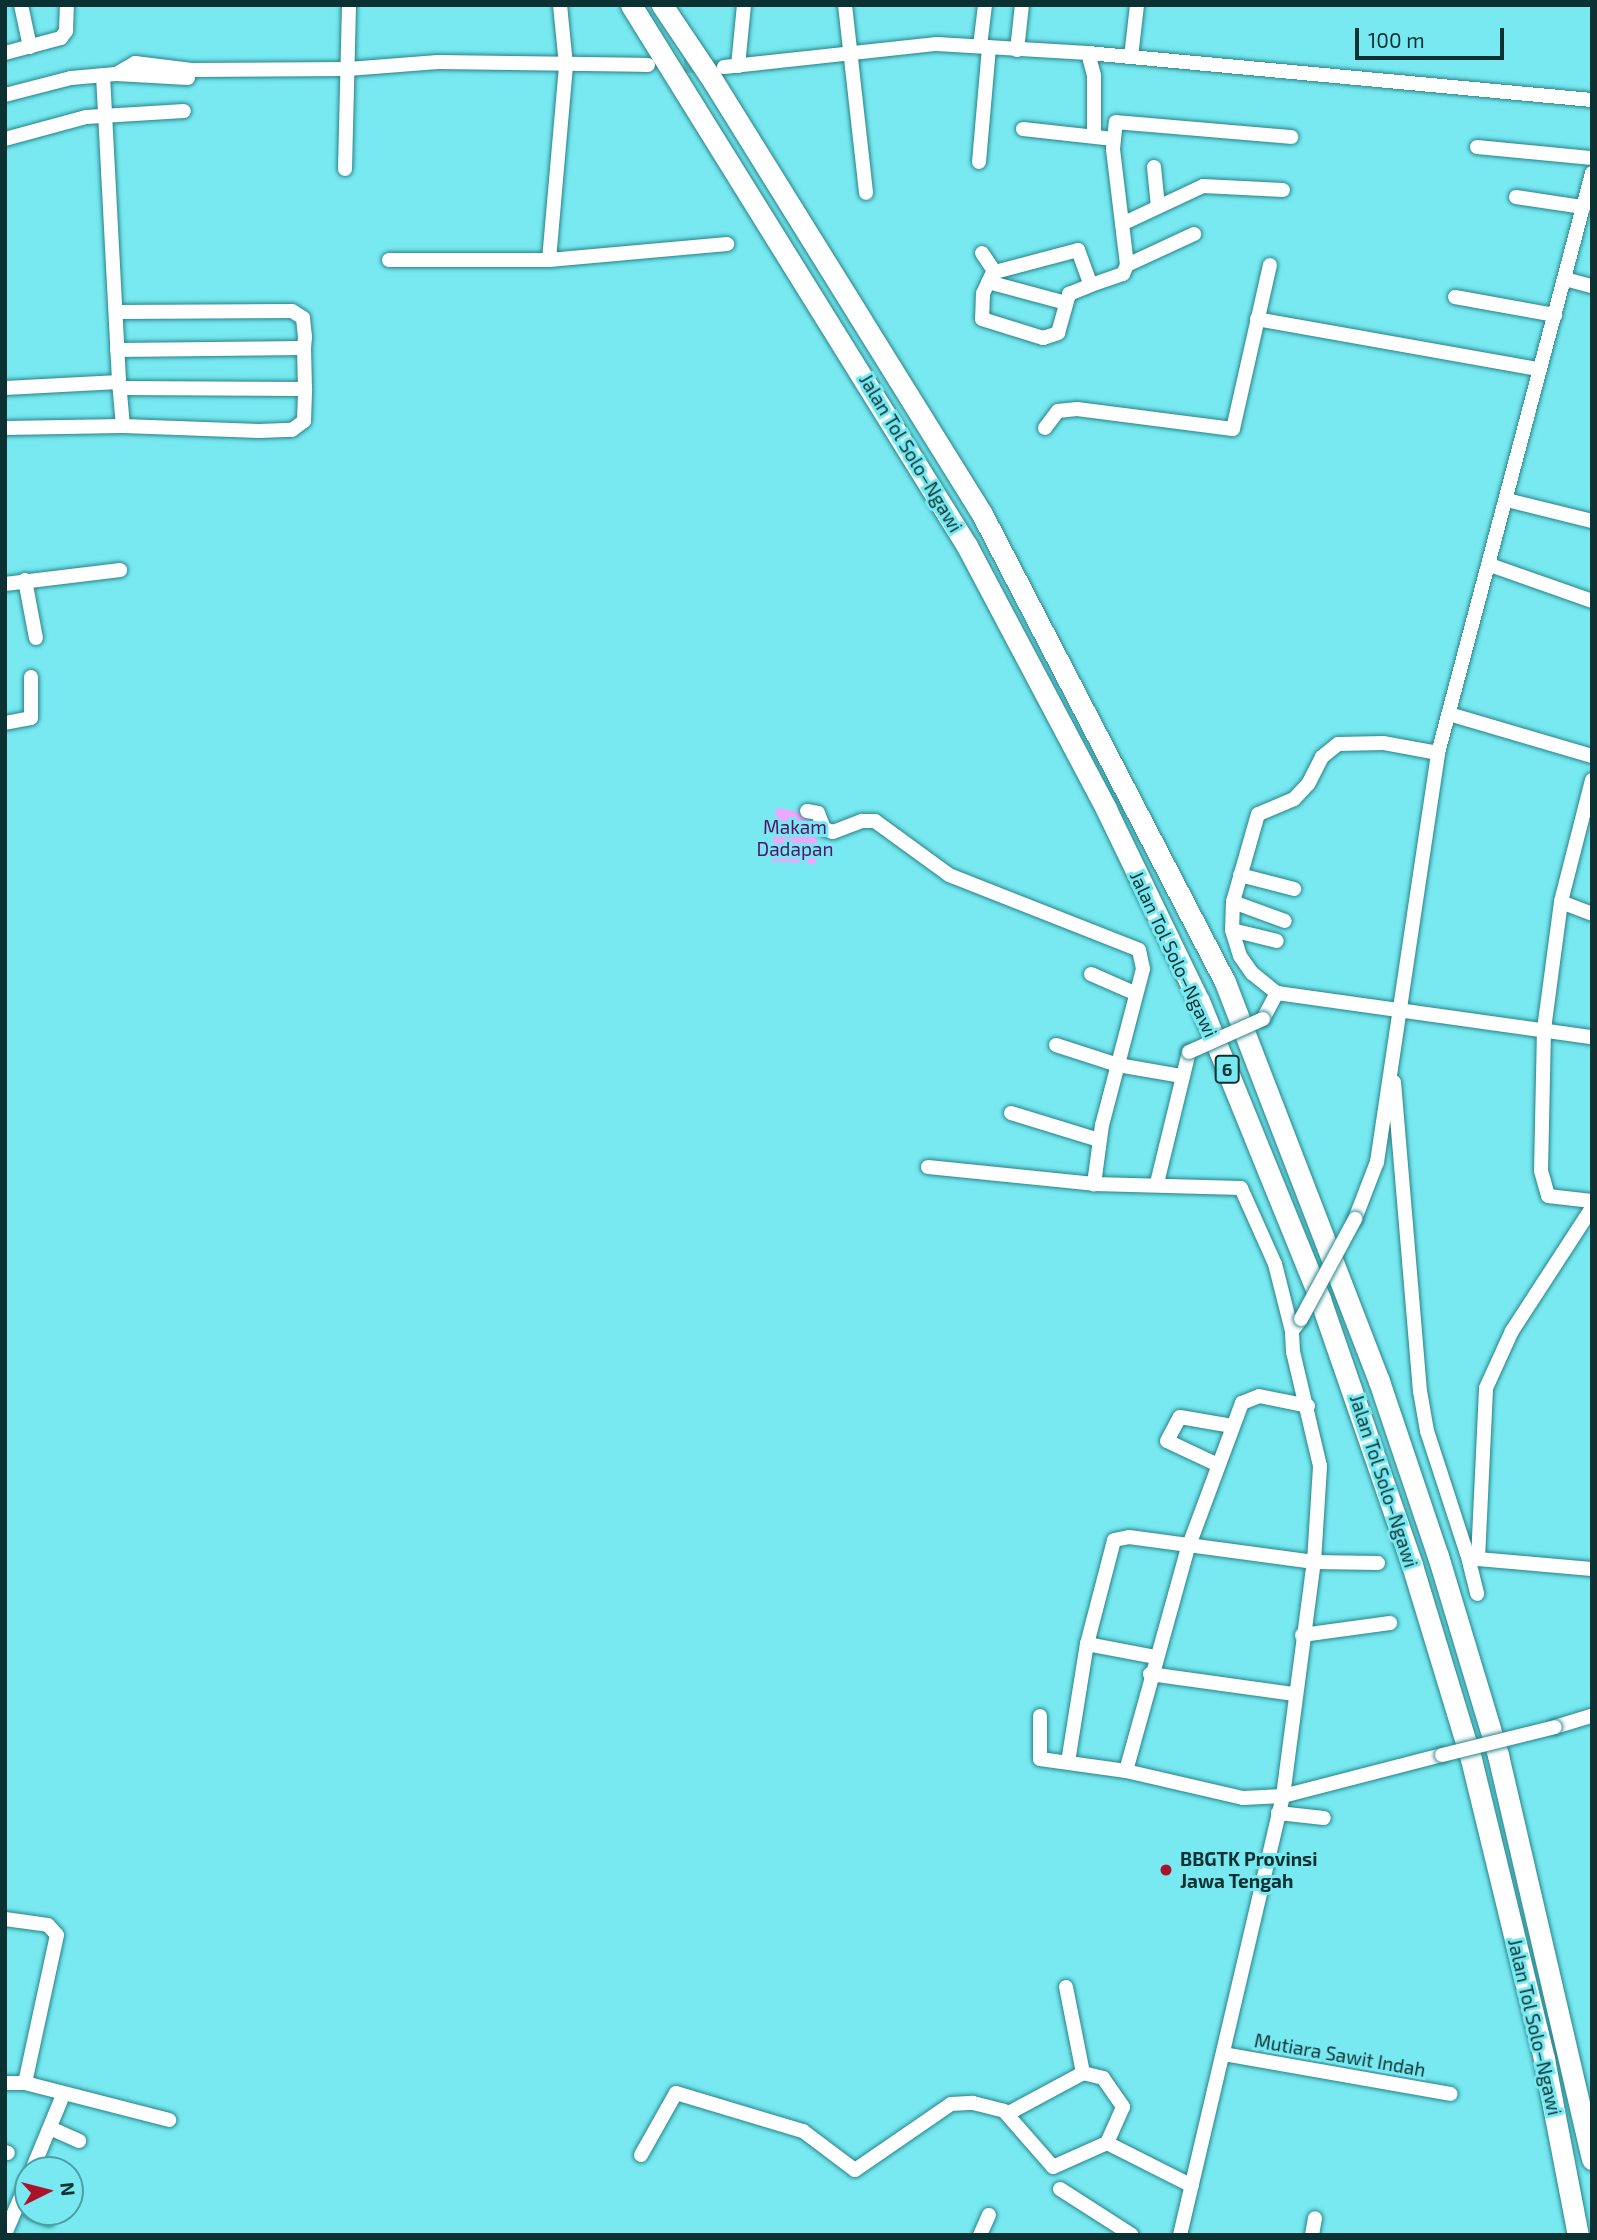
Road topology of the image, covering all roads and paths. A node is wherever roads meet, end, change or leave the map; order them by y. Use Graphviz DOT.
graph roads {
  1 [pos="21,5"];
  2 [pos="67,5"];
  3 [pos="349,5"];
  4 [pos="560,5"];
  5 [pos="631,5"];
  6 [pos="662,5"];
  7 [pos="744,5"];
  8 [pos="845,5"];
  9 [pos="985,5"];
  10 [pos="1022,5"];
  11 [pos="1137,5"];
  12 [pos="30,47"];
  13 [pos="984,47"];
  14 [pos="1017,50"];
  15 [pos="847,52"];
  16 [pos="5,53"];
  17 [pos="1088,53"];
  18 [pos="1131,57"];
  19 [pos="566,65"];
  20 [pos="648,65"];
  21 [pos="348,68"];
  22 [pos="109,74"];
  23 [pos="208,78"];
  24 [pos="5,95"];
  25 [pos="1592,100"];
  26 [pos="184,111"];
  27 [pos="106,116"];
  28 [pos="1023,129"];
  29 [pos="1094,136"];
  30 [pos="1291,137"];
  31 [pos="5,139"];
  32 [pos="1113,139"];
  33 [pos="1478,147"];
  34 [pos="1592,158"];
  35 [pos="979,162"];
  36 [pos="1154,167"];
  37 [pos="345,169"];
  38 [pos="1592,173"];
  39 [pos="1283,190"];
  40 [pos="866,193"];
  41 [pos="1516,197"];
  42 [pos="1158,207"];
  43 [pos="1583,207"];
  44 [pos="1122,224"];
  45 [pos="1585,227"];
  46 [pos="1194,233"];
  47 [pos="727,243"];
  48 [pos="982,253"];
  49 [pos="389,260"];
  50 [pos="549,260"];
  51 [pos="1127,265"];
  52 [pos="1270,265"];
  53 [pos="990,277"];
  54 [pos="1565,279"];
  55 [pos="1091,285"];
  56 [pos="1592,286"];
  57 [pos="1455,297"];
  58 [pos="1066,303"];
  59 [pos="116,312"];
  60 [pos="1555,315"];
  61 [pos="1257,319"];
  62 [pos="304,348"];
  63 [pos="117,350"];
  64 [pos="1539,369"];
  65 [pos="119,385"];
  66 [pos="5,388"];
  67 [pos="305,389"];
  68 [pos="123,426"];
  69 [pos="5,428"];
  70 [pos="1045,428"];
  71 [pos="1507,500"];
  72 [pos="1592,521"];
  73 [pos="1490,565"];
  74 [pos="120,570"];
  75 [pos="25,580"];
  76 [pos="5,584"];
  77 [pos="1592,601"];
  78 [pos="36,638"];
  79 [pos="31,677"];
  80 [pos="1449,714"];
  81 [pos="5,723"];
  82 [pos="1438,753"];
  83 [pos="1592,755"];
  84 [pos="1592,780"];
  85 [pos="807,811"];
  86 [pos="1240,875"];
  87 [pos="1294,890"];
  88 [pos="1233,902"];
  89 [pos="1560,902"];
  90 [pos="1592,914"];
  91 [pos="1285,920"];
  92 [pos="1232,930"];
  93 [pos="1277,941"];
  94 [pos="1091,974"];
  95 [pos="1134,993"];
  96 [pos="1277,993"];
  97 [pos="1401,1011"];
  98 [pos="1544,1029"];
  99 [pos="1592,1037"];
  100 [pos="1055,1045"];
  101 [pos="1118,1065"];
  102 [pos="1392,1066"];
  103 [pos="1182,1076"];
  104 [pos="1011,1113"];
  105 [pos="1100,1140"];
  106 [pos="928,1167"];
  107 [pos="1094,1184"];
  108 [pos="1157,1184"];
  109 [pos="1592,1201"];
  110 [pos="1592,1208"];
  111 [pos="1292,1331"];
  112 [pos="1308,1406"];
  113 [pos="1232,1426"];
  114 [pos="1218,1465"];
  115 [pos="1188,1548"];
  116 [pos="1473,1558"];
  117 [pos="1314,1562"];
  118 [pos="1378,1563"];
  119 [pos="1592,1569"];
  120 [pos="1477,1594"];
  121 [pos="1390,1623"];
  122 [pos="1302,1635"];
  123 [pos="1087,1644"];
  124 [pos="1156,1657"];
  125 [pos="1150,1674"];
  126 [pos="1295,1694"];
  127 [pos="1040,1716"];
  128 [pos="1592,1716"];
  129 [pos="1068,1762"];
  130 [pos="1126,1771"];
  131 [pos="1283,1796"];
  132 [pos="1278,1813"];
  133 [pos="1324,1818"];
  134 [pos="5,1919"];
  135 [pos="1066,1987"];
  136 [pos="1224,2054"];
  137 [pos="1083,2073"];
  138 [pos="5,2083"];
  139 [pos="24,2083"];
  140 [pos="1450,2094"];
  141 [pos="61,2100"];
  142 [pos="1007,2114"];
  143 [pos="169,2120"];
  144 [pos="50,2128"];
  145 [pos="79,2141"];
  146 [pos="1107,2143"];
  147 [pos="641,2155"];
  148 [pos="39,2156"];
  149 [pos="1592,2159"];
  150 [pos="1192,2186"];
  151 [pos="1060,2189"];
  152 [pos="989,2215"];
  153 [pos="1315,2218"];
  154 [pos="980,2235"];
  155 [pos="1132,2235"];
  156 [pos="1180,2235"];
  157 [pos="1312,2235"];
  158 [pos="1578,2235"];
  1 -- 12 [label="street"];
  2 -- 12 [label="street"];
  3 -- 21 [label="street"];
  4 -- 19 [label="street"];
  5 -- 158 [label="highway, Jalan Tol Solo–Ngawi / 6"];
  6 -- 149 [label="highway, Jalan Tol Solo–Ngawi / 6"];
  7 -- 15 [label="street"];
  8 -- 15 [label="street"];
  9 -- 13 [label="street"];
  10 -- 14 [label="street"];
  11 -- 18 [label="street"];
  12 -- 16 [label="street"];
  13 -- 14 [label="street"];
  13 -- 15 [label="street"];
  13 -- 35 [label="street"];
  14 -- 17 [label="street"];
  15 -- 40 [label="street"];
  17 -- 18 [label="street"];
  17 -- 29 [label="street"];
  18 -- 25 [label="street"];
  19 -- 20 [label="street"];
  19 -- 21 [label="street"];
  19 -- 50 [label="street"];
  21 -- 22 [label="street"];
  21 -- 37 [label="street"];
  22 -- 23 [label="street"];
  22 -- 24 [label="street"];
  22 -- 27 [label="street"];
  26 -- 27 [label="street"];
  27 -- 31 [label="street"];
  27 -- 59 [label="street"];
  28 -- 29 [label="street"];
  29 -- 32 [label="street"];
  30 -- 32 [label="street"];
  32 -- 44 [label="street"];
  33 -- 34 [label="street"];
  36 -- 42 [label="street"];
  38 -- 43 [label="street"];
  39 -- 42 [label="street"];
  41 -- 43 [label="street"];
  42 -- 44 [label="street"];
  43 -- 45 [label="street"];
  44 -- 51 [label="street"];
  45 -- 54 [label="street"];
  46 -- 51 [label="street"];
  47 -- 50 [label="street"];
  48 -- 53 [label="street"];
  49 -- 50 [label="street"];
  51 -- 55 [label="street"];
  52 -- 61 [label="street"];
  53 -- 55 [label="street"];
  53 -- 58 [label="street"];
  53 -- 58 [label="street"];
  54 -- 56 [label="street"];
  54 -- 60 [label="street"];
  55 -- 58 [label="street"];
  57 -- 60 [label="street"];
  59 -- 62 [label="street"];
  59 -- 63 [label="street"];
  60 -- 64 [label="street"];
  61 -- 64 [label="street"];
  61 -- 70 [label="street"];
  62 -- 63 [label="street"];
  62 -- 67 [label="street"];
  63 -- 65 [label="street"];
  64 -- 71 [label="street"];
  65 -- 66 [label="street"];
  65 -- 67 [label="street"];
  65 -- 68 [label="street"];
  67 -- 68 [label="street"];
  68 -- 69 [label="street"];
  71 -- 72 [label="street"];
  71 -- 73 [label="street"];
  73 -- 77 [label="street"];
  73 -- 80 [label="street"];
  74 -- 75 [label="street"];
  75 -- 76 [label="street"];
  75 -- 78 [label="street"];
  79 -- 81 [label="street"];
  80 -- 82 [label="street"];
  80 -- 83 [label="street"];
  82 -- 86 [label="street"];
  82 -- 97 [label="street"];
  84 -- 89 [label="street"];
  85 -- 95 [label="street"];
  86 -- 87 [label="street"];
  86 -- 88 [label="street"];
  88 -- 91 [label="street"];
  88 -- 92 [label="street"];
  89 -- 90 [label="street"];
  89 -- 98 [label="street"];
  92 -- 93 [label="street"];
  92 -- 96 [label="street"];
  94 -- 95 [label="street"];
  95 -- 101 [label="street"];
  96 -- 97 [label="street"];
  96 -- 103 [label="street, bridge"];
  97 -- 98 [label="street"];
  97 -- 102 [label="street"];
  98 -- 99 [label="street"];
  98 -- 109 [label="street"];
  100 -- 101 [label="street"];
  101 -- 103 [label="street"];
  101 -- 105 [label="street"];
  102 -- 111 [label="street, bridge"];
  102 -- 116 [label="street"];
  103 -- 108 [label="street"];
  104 -- 105 [label="street"];
  105 -- 107 [label="street"];
  106 -- 107 [label="street"];
  107 -- 108 [label="street"];
  108 -- 111 [label="street"];
  110 -- 116 [label="street"];
  111 -- 112 [label="street"];
  112 -- 113 [label="street"];
  112 -- 117 [label="street"];
  113 -- 114 [label="street"];
  113 -- 114 [label="street"];
  114 -- 115 [label="street"];
  115 -- 117 [label="street"];
  115 -- 123 [label="street"];
  115 -- 124 [label="street"];
  116 -- 119 [label="street"];
  116 -- 120 [label="street"];
  117 -- 118 [label="street"];
  117 -- 122 [label="street"];
  121 -- 122 [label="street"];
  122 -- 126 [label="street"];
  123 -- 124 [label="street"];
  123 -- 129 [label="street"];
  124 -- 125 [label="street"];
  125 -- 126 [label="street"];
  125 -- 130 [label="street"];
  126 -- 131 [label="street"];
  127 -- 129 [label="street"];
  128 -- 131 [label="street, bridge"];
  129 -- 130 [label="street"];
  130 -- 131 [label="street"];
  131 -- 132 [label="street"];
  132 -- 133 [label="street"];
  132 -- 136 [label="street"];
  134 -- 139 [label="street"];
  135 -- 137 [label="street"];
  136 -- 140 [label="street, Mutiara Sawit Indah"];
  136 -- 150 [label="street"];
  137 -- 142 [label="street"];
  137 -- 146 [label="street"];
  138 -- 139 [label="street"];
  139 -- 143 [label="street"];
  141 -- 144 [label="street"];
  142 -- 146 [label="street"];
  142 -- 147 [label="street"];
  144 -- 145 [label="street"];
  144 -- 148 [label="street"];
  146 -- 150 [label="street"];
  150 -- 156 [label="street"];
  151 -- 155 [label="street"];
  152 -- 154 [label="street"];
  153 -- 157 [label="street"];
}
